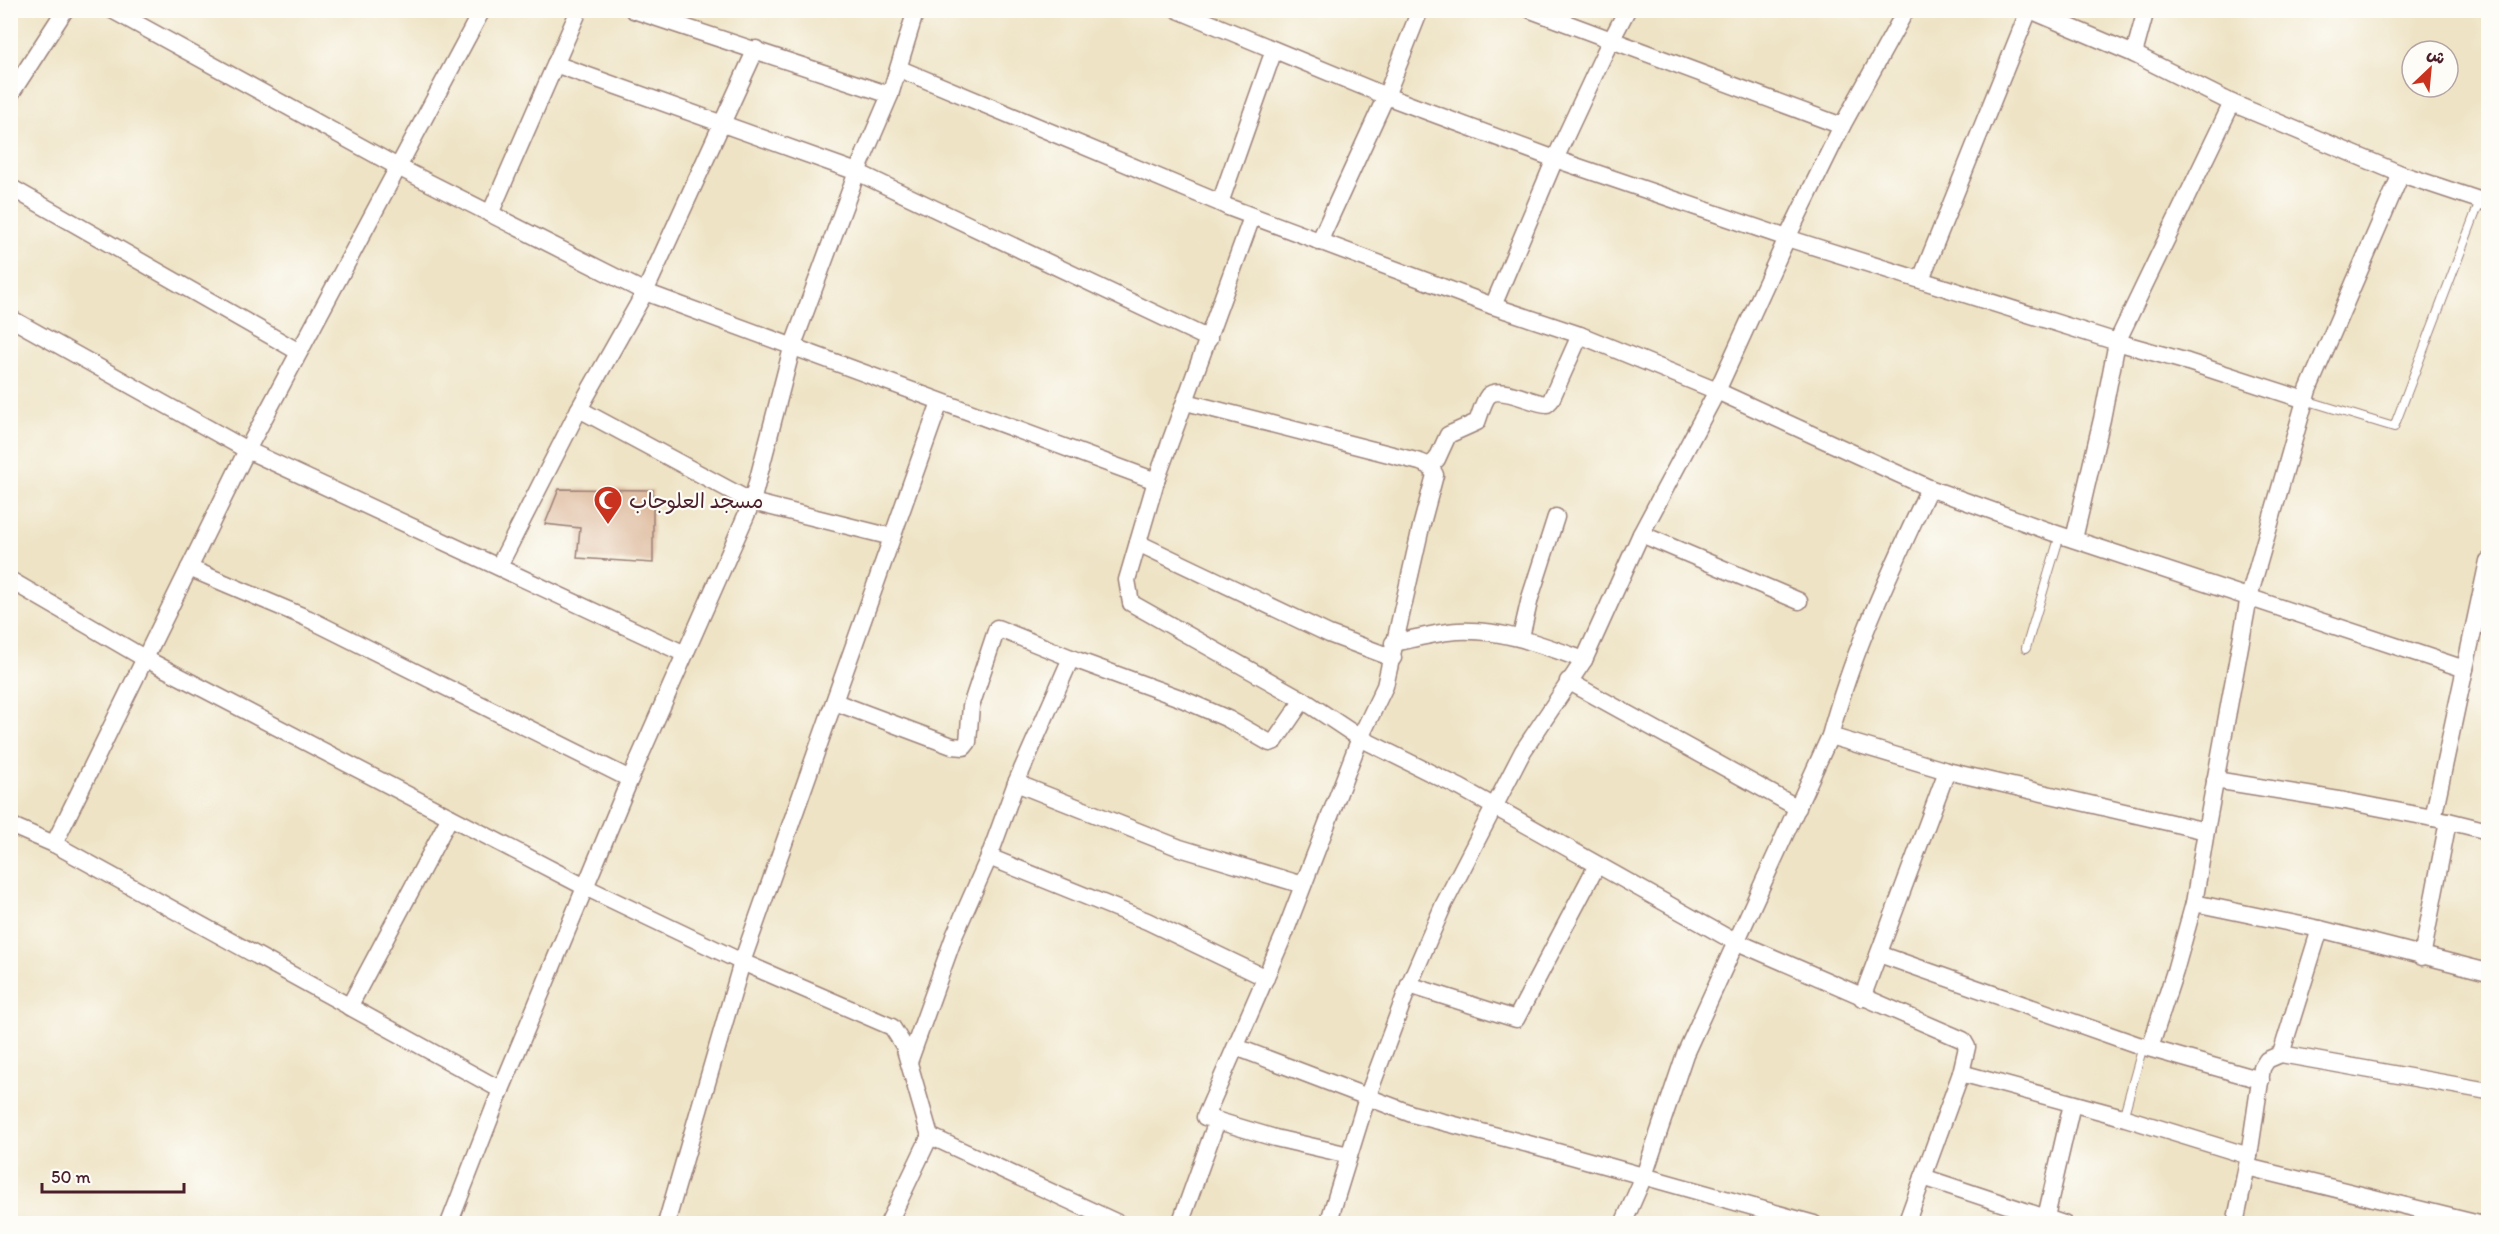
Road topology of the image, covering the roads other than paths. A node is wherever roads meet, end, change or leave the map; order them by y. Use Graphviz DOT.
graph roads {
  1 [pos="65,10"];
  2 [pos="112,10"];
  3 [pos="482,10"];
  4 [pos="579,10"];
  5 [pos="633,10"];
  6 [pos="916,10"];
  7 [pos="1178,10"];
  8 [pos="1420,10"];
  9 [pos="1531,10"];
  10 [pos="1627,10"];
  11 [pos="1906,10"];
  12 [pos="2029,10"];
  13 [pos="2146,10"];
  14 [pos="1208,16"];
  15 [pos="1612,41"];
  16 [pos="756,49"];
  17 [pos="1274,50"];
  18 [pos="2134,54"];
  19 [pos="555,64"];
  20 [pos="900,69"];
  21 [pos="890,95"];
  22 [pos="10,96"];
  23 [pos="1386,96"];
  24 [pos="2232,103"];
  25 [pos="722,122"];
  26 [pos="1842,126"];
  27 [pos="1555,159"];
  28 [pos="398,167"];
  29 [pos="857,172"];
  30 [pos="2402,174"];
  31 [pos="10,187"];
  32 [pos="2484,202"];
  33 [pos="1220,203"];
  34 [pos="490,214"];
  35 [pos="1252,218"];
  36 [pos="1787,238"];
  37 [pos="1319,242"];
  38 [pos="1921,279"];
  39 [pos="645,292"];
  40 [pos="1493,306"];
  41 [pos="10,318"];
  42 [pos="1580,335"];
  43 [pos="1209,339"];
  44 [pos="2117,342"];
  45 [pos="792,348"];
  46 [pos="299,352"];
  47 [pos="1718,391"];
  48 [pos="2305,400"];
  49 [pos="940,402"];
  50 [pos="1186,402"];
  51 [pos="579,409"];
  52 [pos="247,450"];
  53 [pos="1430,466"];
  54 [pos="1156,482"];
  55 [pos="1929,488"];
  56 [pos="752,502"];
  57 [pos="1556,518"];
  58 [pos="1641,534"];
  59 [pos="892,537"];
  60 [pos="2067,537"];
  61 [pos="1138,543"];
  62 [pos="2488,561"];
  63 [pos="499,566"];
  64 [pos="189,568"];
  65 [pos="10,580"];
  66 [pos="2249,597"];
  67 [pos="1799,601"];
  68 [pos="1521,637"];
  69 [pos="2026,648"];
  70 [pos="1393,650"];
  71 [pos="685,654"];
  72 [pos="144,658"];
  73 [pos="1071,658"];
  74 [pos="1584,660"];
  75 [pos="2465,669"];
  76 [pos="1568,681"];
  77 [pos="1303,700"];
  78 [pos="835,702"];
  79 [pos="1830,736"];
  80 [pos="1360,738"];
  81 [pos="1947,771"];
  82 [pos="630,779"];
  83 [pos="2215,780"];
  84 [pos="1016,783"];
  85 [pos="1493,808"];
  86 [pos="1798,808"];
  87 [pos="450,817"];
  88 [pos="2440,819"];
  89 [pos="10,825"];
  90 [pos="2206,831"];
  91 [pos="2488,831"];
  92 [pos="54,844"];
  93 [pos="989,857"];
  94 [pos="1597,865"];
  95 [pos="1303,885"];
  96 [pos="585,886"];
  97 [pos="2194,903"];
  98 [pos="2320,929"];
  99 [pos="1737,942"];
  100 [pos="1879,954"];
  101 [pos="2422,957"];
  102 [pos="742,962"];
  103 [pos="2488,972"];
  104 [pos="1266,978"];
  105 [pos="1409,985"];
  106 [pos="1862,998"];
  107 [pos="349,1007"];
  108 [pos="1236,1047"];
  109 [pos="2146,1047"];
  110 [pos="2281,1054"];
  111 [pos="909,1062"];
  112 [pos="1961,1073"];
  113 [pos="2261,1080"];
  114 [pos="501,1090"];
  115 [pos="2488,1091"];
  116 [pos="1367,1098"];
  117 [pos="2072,1104"];
  118 [pos="2123,1118"];
  119 [pos="1217,1120"];
  120 [pos="930,1136"];
  121 [pos="1349,1155"];
  122 [pos="2248,1162"];
  123 [pos="1644,1176"];
  124 [pos="1923,1177"];
  125 [pos="2046,1217"];
  126 [pos="1812,1223"];
  127 [pos="449,1224"];
  128 [pos="666,1224"];
  129 [pos="888,1224"];
  130 [pos="1120,1224"];
  131 [pos="1180,1224"];
  132 [pos="1328,1224"];
  133 [pos="1623,1224"];
  134 [pos="1906,1224"];
  135 [pos="2064,1224"];
  136 [pos="2235,1224"];
  137 [pos="2479,1224"];
  1 -- 22 [label="street"];
  2 -- 28 [label="street"];
  3 -- 28 [label="street"];
  4 -- 19 [label="street"];
  5 -- 16 [label="street"];
  6 -- 20 [label="street"];
  7 -- 14 [label="street"];
  8 -- 23 [label="street"];
  9 -- 15 [label="street"];
  10 -- 15 [label="street"];
  11 -- 26 [label="street"];
  12 -- 18 [label="street"];
  12 -- 38 [label="street"];
  13 -- 18 [label="street"];
  14 -- 17 [label="street"];
  15 -- 26 [label="street"];
  15 -- 27 [label="street"];
  16 -- 21 [label="street"];
  16 -- 25 [label="street"];
  17 -- 23 [label="street"];
  17 -- 33 [label="street"];
  18 -- 24 [label="street"];
  19 -- 25 [label="street"];
  19 -- 34 [label="street"];
  20 -- 21 [label="street"];
  20 -- 33 [label="street"];
  21 -- 29 [label="street"];
  23 -- 27 [label="street"];
  23 -- 37 [label="street"];
  24 -- 30 [label="street"];
  24 -- 44 [label="street"];
  25 -- 29 [label="street"];
  25 -- 39 [label="street"];
  26 -- 36 [label="street"];
  27 -- 36 [label="street"];
  27 -- 40 [label="street"];
  28 -- 34 [label="street"];
  28 -- 46 [label="street"];
  29 -- 43 [label="street"];
  29 -- 45 [label="street"];
  30 -- 32 [label="street"];
  30 -- 48 [label="street"];
  31 -- 46 [label="street"];
  32 -- 48 [label="lane"];
  33 -- 35 [label="street"];
  34 -- 39 [label="street"];
  35 -- 37 [label="street"];
  35 -- 43 [label="street"];
  36 -- 38 [label="street"];
  36 -- 47 [label="street"];
  37 -- 40 [label="street"];
  38 -- 44 [label="street"];
  39 -- 45 [label="street"];
  39 -- 51 [label="street"];
  40 -- 42 [label="street"];
  41 -- 52 [label="street"];
  42 -- 47 [label="street"];
  42 -- 53 [label="street"];
  43 -- 50 [label="street"];
  44 -- 48 [label="street"];
  44 -- 60 [label="street"];
  45 -- 49 [label="street"];
  45 -- 56 [label="street"];
  46 -- 52 [label="street"];
  47 -- 55 [label="street"];
  47 -- 58 [label="street"];
  48 -- 66 [label="street"];
  49 -- 54 [label="street"];
  49 -- 59 [label="street"];
  50 -- 53 [label="street"];
  50 -- 54 [label="street"];
  51 -- 56 [label="street"];
  51 -- 63 [label="street"];
  52 -- 63 [label="street"];
  52 -- 64 [label="street"];
  53 -- 70 [label="street"];
  54 -- 61 [label="street"];
  55 -- 60 [label="street"];
  55 -- 79 [label="street"];
  56 -- 59 [label="street"];
  56 -- 71 [label="street"];
  57 -- 68 [label="street"];
  58 -- 67 [label="street"];
  58 -- 74 [label="street"];
  59 -- 78 [label="street"];
  60 -- 66 [label="street"];
  60 -- 69 [label="lane"];
  61 -- 70 [label="street"];
  61 -- 77 [label="street"];
  62 -- 75 [label="street"];
  63 -- 71 [label="street"];
  64 -- 72 [label="street"];
  64 -- 82 [label="street"];
  65 -- 72 [label="street"];
  66 -- 75 [label="street"];
  66 -- 83 [label="street"];
  68 -- 70 [label="street"];
  68 -- 74 [label="street"];
  70 -- 80 [label="street"];
  71 -- 82 [label="street"];
  72 -- 87 [label="street"];
  72 -- 92 [label="street"];
  73 -- 77 [label="street"];
  73 -- 78 [label="street"];
  73 -- 84 [label="street"];
  74 -- 76 [label="street"];
  75 -- 88 [label="street"];
  76 -- 85 [label="street"];
  76 -- 86 [label="street"];
  77 -- 80 [label="street"];
  78 -- 102 [label="street"];
  79 -- 81 [label="street"];
  79 -- 86 [label="street"];
  80 -- 85 [label="street"];
  80 -- 95 [label="street"];
  81 -- 90 [label="street"];
  81 -- 100 [label="street"];
  82 -- 96 [label="street"];
  83 -- 88 [label="street"];
  83 -- 90 [label="street"];
  84 -- 93 [label="street"];
  84 -- 95 [label="street"];
  85 -- 94 [label="street"];
  85 -- 105 [label="street"];
  86 -- 99 [label="street"];
  87 -- 96 [label="street"];
  87 -- 107 [label="street"];
  88 -- 91 [label="street"];
  88 -- 101 [label="street"];
  89 -- 92 [label="street"];
  90 -- 97 [label="street"];
  92 -- 107 [label="street"];
  93 -- 104 [label="street"];
  93 -- 111 [label="street"];
  94 -- 99 [label="street"];
  94 -- 105 [label="street"];
  95 -- 104 [label="street"];
  96 -- 102 [label="street"];
  96 -- 114 [label="street"];
  97 -- 98 [label="street"];
  97 -- 109 [label="street"];
  98 -- 101 [label="street"];
  98 -- 110 [label="street"];
  99 -- 106 [label="street"];
  99 -- 123 [label="street"];
  100 -- 106 [label="street"];
  100 -- 109 [label="street"];
  101 -- 103 [label="street"];
  102 -- 111 [label="street"];
  102 -- 128 [label="street"];
  104 -- 108 [label="street"];
  105 -- 116 [label="street"];
  106 -- 112 [label="street"];
  107 -- 114 [label="street"];
  108 -- 116 [label="street"];
  108 -- 119 [label="street"];
  109 -- 113 [label="street"];
  109 -- 118 [label="lane"];
  110 -- 113 [label="street"];
  110 -- 115 [label="street"];
  111 -- 120 [label="street"];
  112 -- 117 [label="street"];
  112 -- 124 [label="street"];
  113 -- 122 [label="street"];
  114 -- 127 [label="street"];
  116 -- 121 [label="street"];
  116 -- 123 [label="street"];
  117 -- 118 [label="street"];
  117 -- 125 [label="street"];
  118 -- 122 [label="street"];
  119 -- 121 [label="street"];
  119 -- 131 [label="street"];
  120 -- 129 [label="street"];
  120 -- 130 [label="street"];
  121 -- 132 [label="street"];
  122 -- 136 [label="street"];
  122 -- 137 [label="street"];
  123 -- 126 [label="street"];
  123 -- 133 [label="street"];
  124 -- 125 [label="street"];
  124 -- 134 [label="street"];
  125 -- 135 [label="street"];
}
